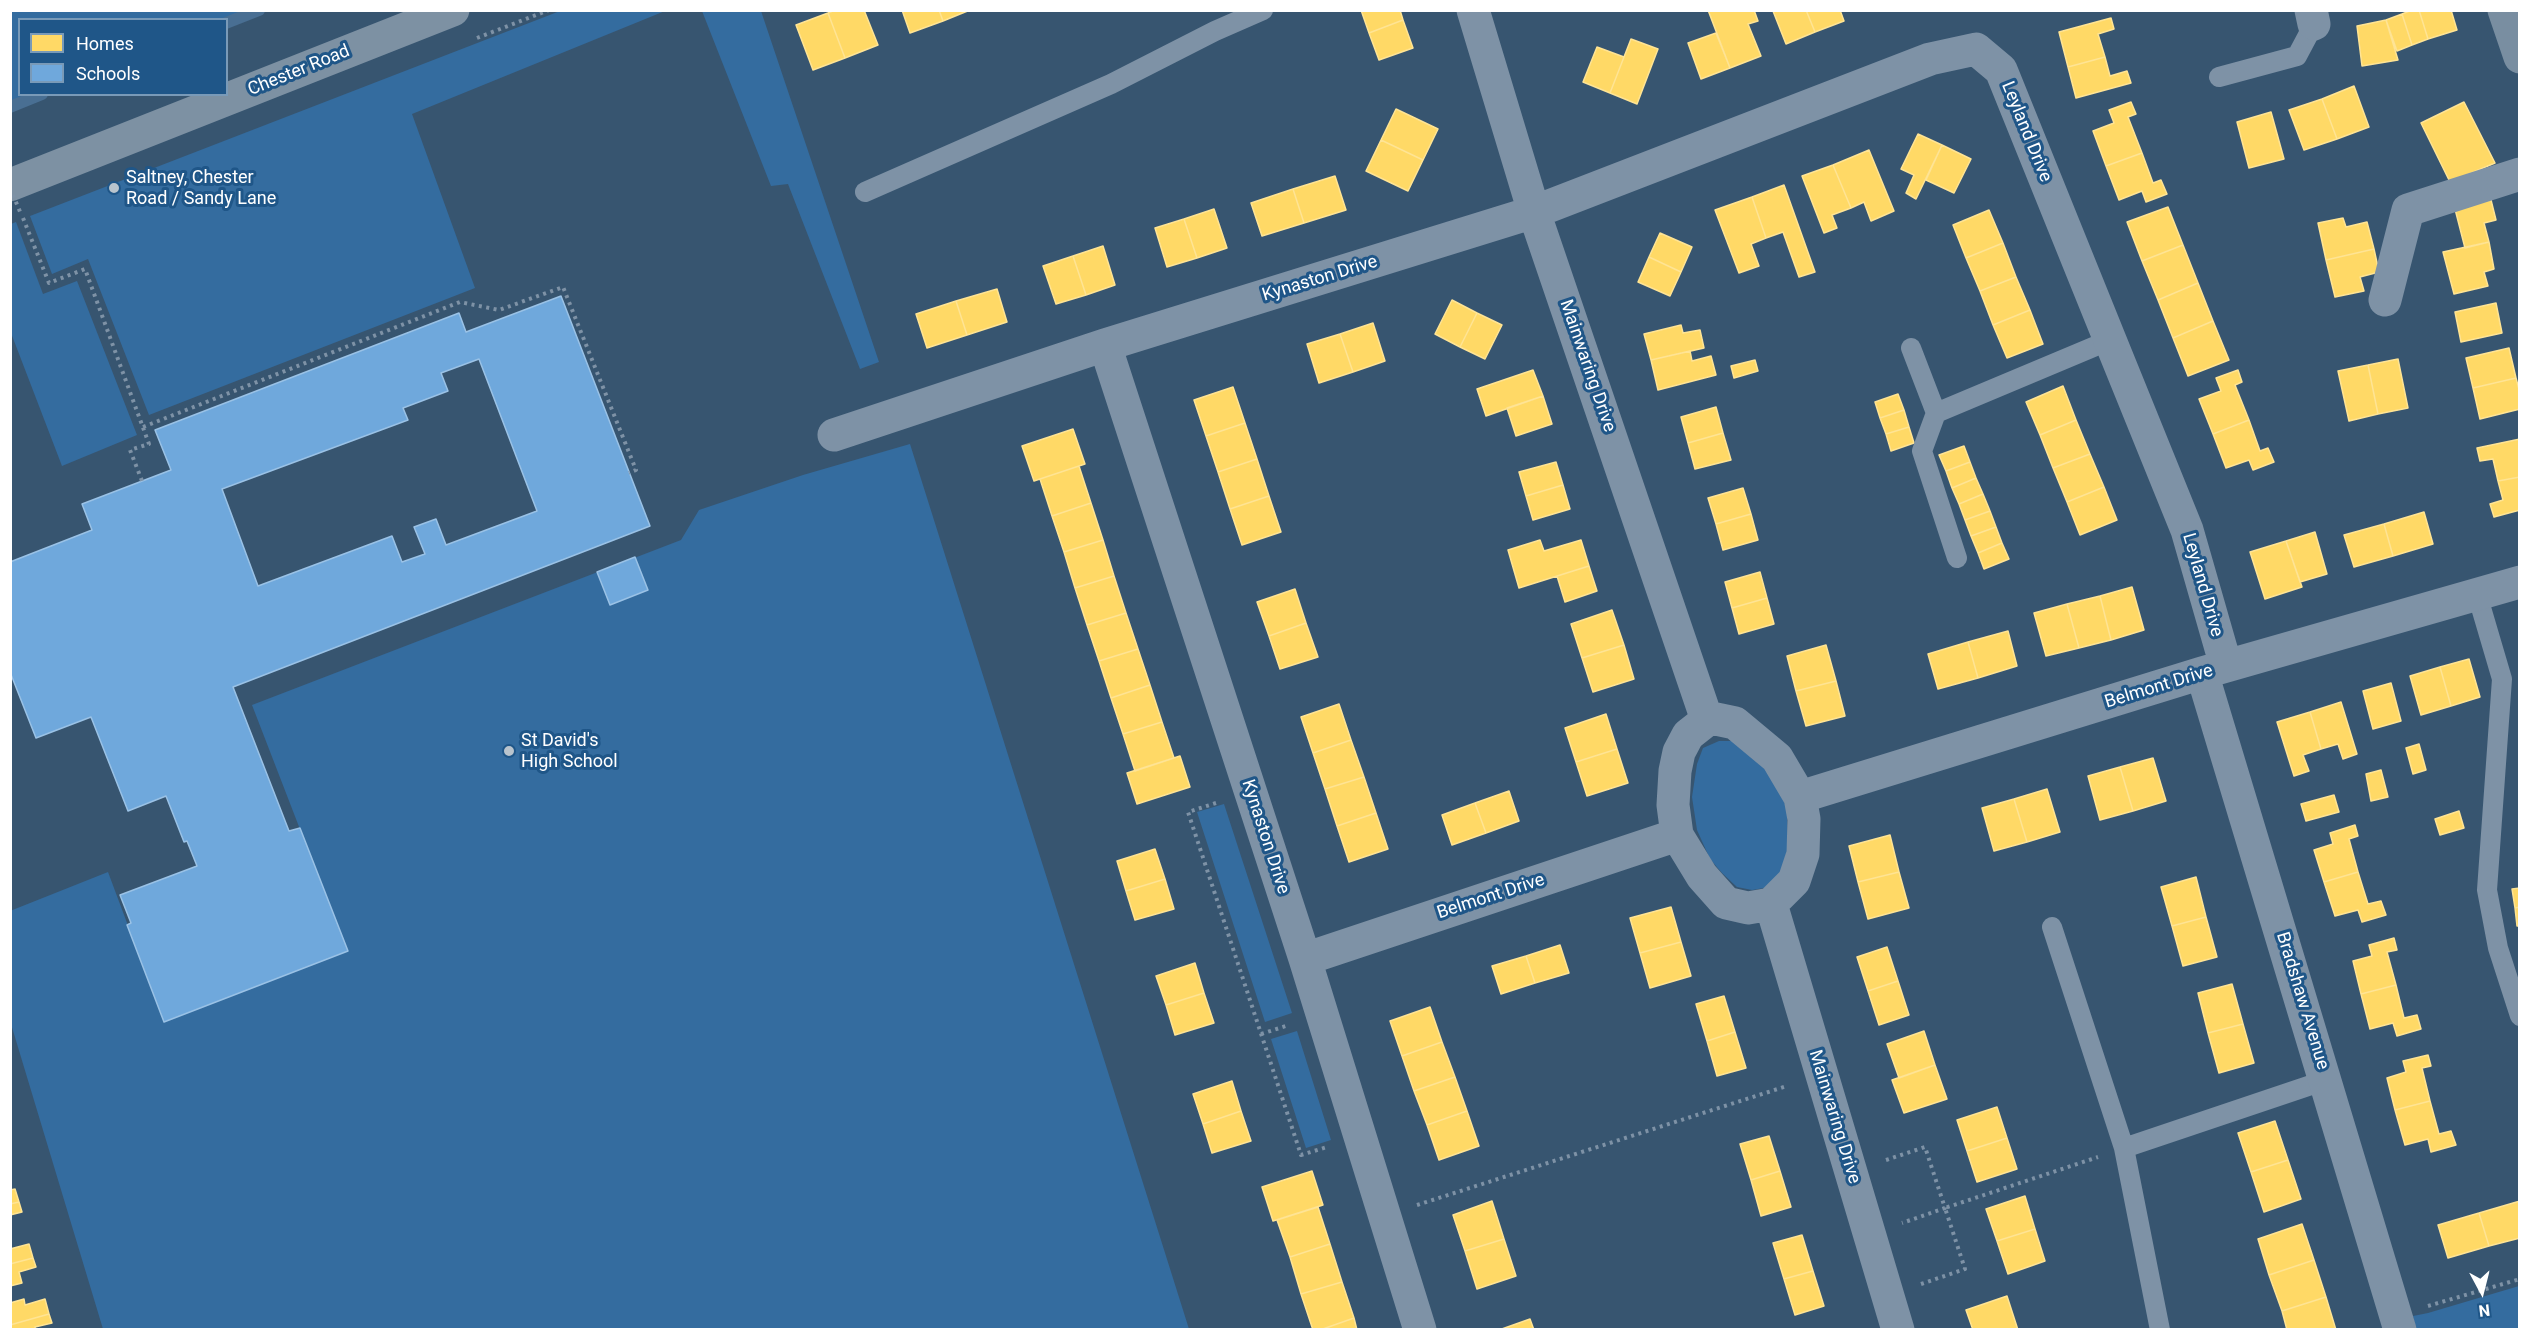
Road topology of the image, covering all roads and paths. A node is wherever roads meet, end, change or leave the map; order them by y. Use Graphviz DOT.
graph roads {
  1 [pos="453,10"];
  2 [pos="1263,10"];
  3 [pos="1473,10"];
  4 [pos="2504,10"];
  5 [pos="2312,17"];
  6 [pos="2520,57"];
  7 [pos="2219,77"];
  8 [pos="2520,174"];
  9 [pos="865,192"];
  10 [pos="14,196"];
  11 [pos="1534,212"];
  12 [pos="2385,300"];
  13 [pos="2110,340"];
  14 [pos="1105,345"];
  15 [pos="1911,348"];
  16 [pos="1936,413"];
  17 [pos="143,427"];
  18 [pos="834,435"];
  19 [pos="629,472"];
  20 [pos="142,482"];
  21 [pos="1957,558"];
  22 [pos="2520,582"];
  23 [pos="2476,594"];
  24 [pos="2214,670"];
  25 [pos="1707,720"];
  26 [pos="1251,792"];
  27 [pos="1800,797"];
  28 [pos="1677,835"];
  29 [pos="1771,904"];
  30 [pos="2052,927"];
  31 [pos="1305,959"];
  32 [pos="2520,1016"];
  33 [pos="1822,1075"];
  34 [pos="2326,1080"];
  35 [pos="1360,1136"];
  36 [pos="2124,1148"];
  37 [pos="1851,1171"];
  38 [pos="1945,1208"];
  39 [pos="1384,1215"];
  40 [pos="1869,1233"];
  41 [pos="2520,1279"];
  42 [pos="1888,1295"];
  43 [pos="2398,1322"];
  44 [pos="1420,1329"];
  45 [pos="1898,1329"];
  46 [pos="2160,1329"];
  1 -- 10 [label="main road, Chester Road"];
  2 -- 9 [label="lane"];
  3 -- 11 [label="street, Mainwaring Drive"];
  4 -- 6 [label="main road"];
  5 -- 7 [label="lane"];
  8 -- 12 [label="street"];
  10 -- 17 [label="path"];
  11 -- 13 [label="street, Leyland Drive"];
  11 -- 14 [label="street, Kynaston Drive"];
  11 -- 25 [label="street, Mainwaring Drive"];
  13 -- 16 [label="lane"];
  13 -- 24 [label="street, Leyland Drive"];
  14 -- 18 [label="street, Kynaston Drive"];
  14 -- 26 [label="street, Kynaston Drive"];
  15 -- 16 [label="lane"];
  16 -- 21 [label="lane"];
  17 -- 19 [label="path"];
  17 -- 20 [label="path"];
  22 -- 23 [label="street, Belmont Drive"];
  23 -- 24 [label="street, Belmont Drive"];
  23 -- 32 [label="lane"];
  24 -- 27 [label="street, Belmont Drive"];
  24 -- 34 [label="street, Bradshaw Avenue"];
  25 -- 27 [label="street"];
  25 -- 28 [label="street"];
  26 -- 31 [label="street, Kynaston Drive"];
  26 -- 35 [label="path"];
  27 -- 29 [label="street"];
  28 -- 29 [label="street"];
  28 -- 31 [label="street, Belmont Drive"];
  29 -- 33 [label="street, Mainwaring Drive"];
  30 -- 36 [label="lane"];
  31 -- 35 [label="street, Kynaston Drive"];
  33 -- 37 [label="street, Mainwaring Drive"];
  33 -- 39 [label="path"];
  34 -- 36 [label="lane"];
  34 -- 43 [label="street, Bradshaw Avenue"];
  35 -- 39 [label="street, Kynaston Drive"];
  36 -- 38 [label="path"];
  36 -- 46 [label="lane"];
  37 -- 38 [label="path"];
  37 -- 40 [label="street, Mainwaring Drive"];
  38 -- 40 [label="path"];
  38 -- 42 [label="path"];
  39 -- 44 [label="street, Kynaston Drive"];
  40 -- 42 [label="street, Mainwaring Drive"];
  41 -- 43 [label="path"];
  42 -- 45 [label="street, Mainwaring Drive"];
}
